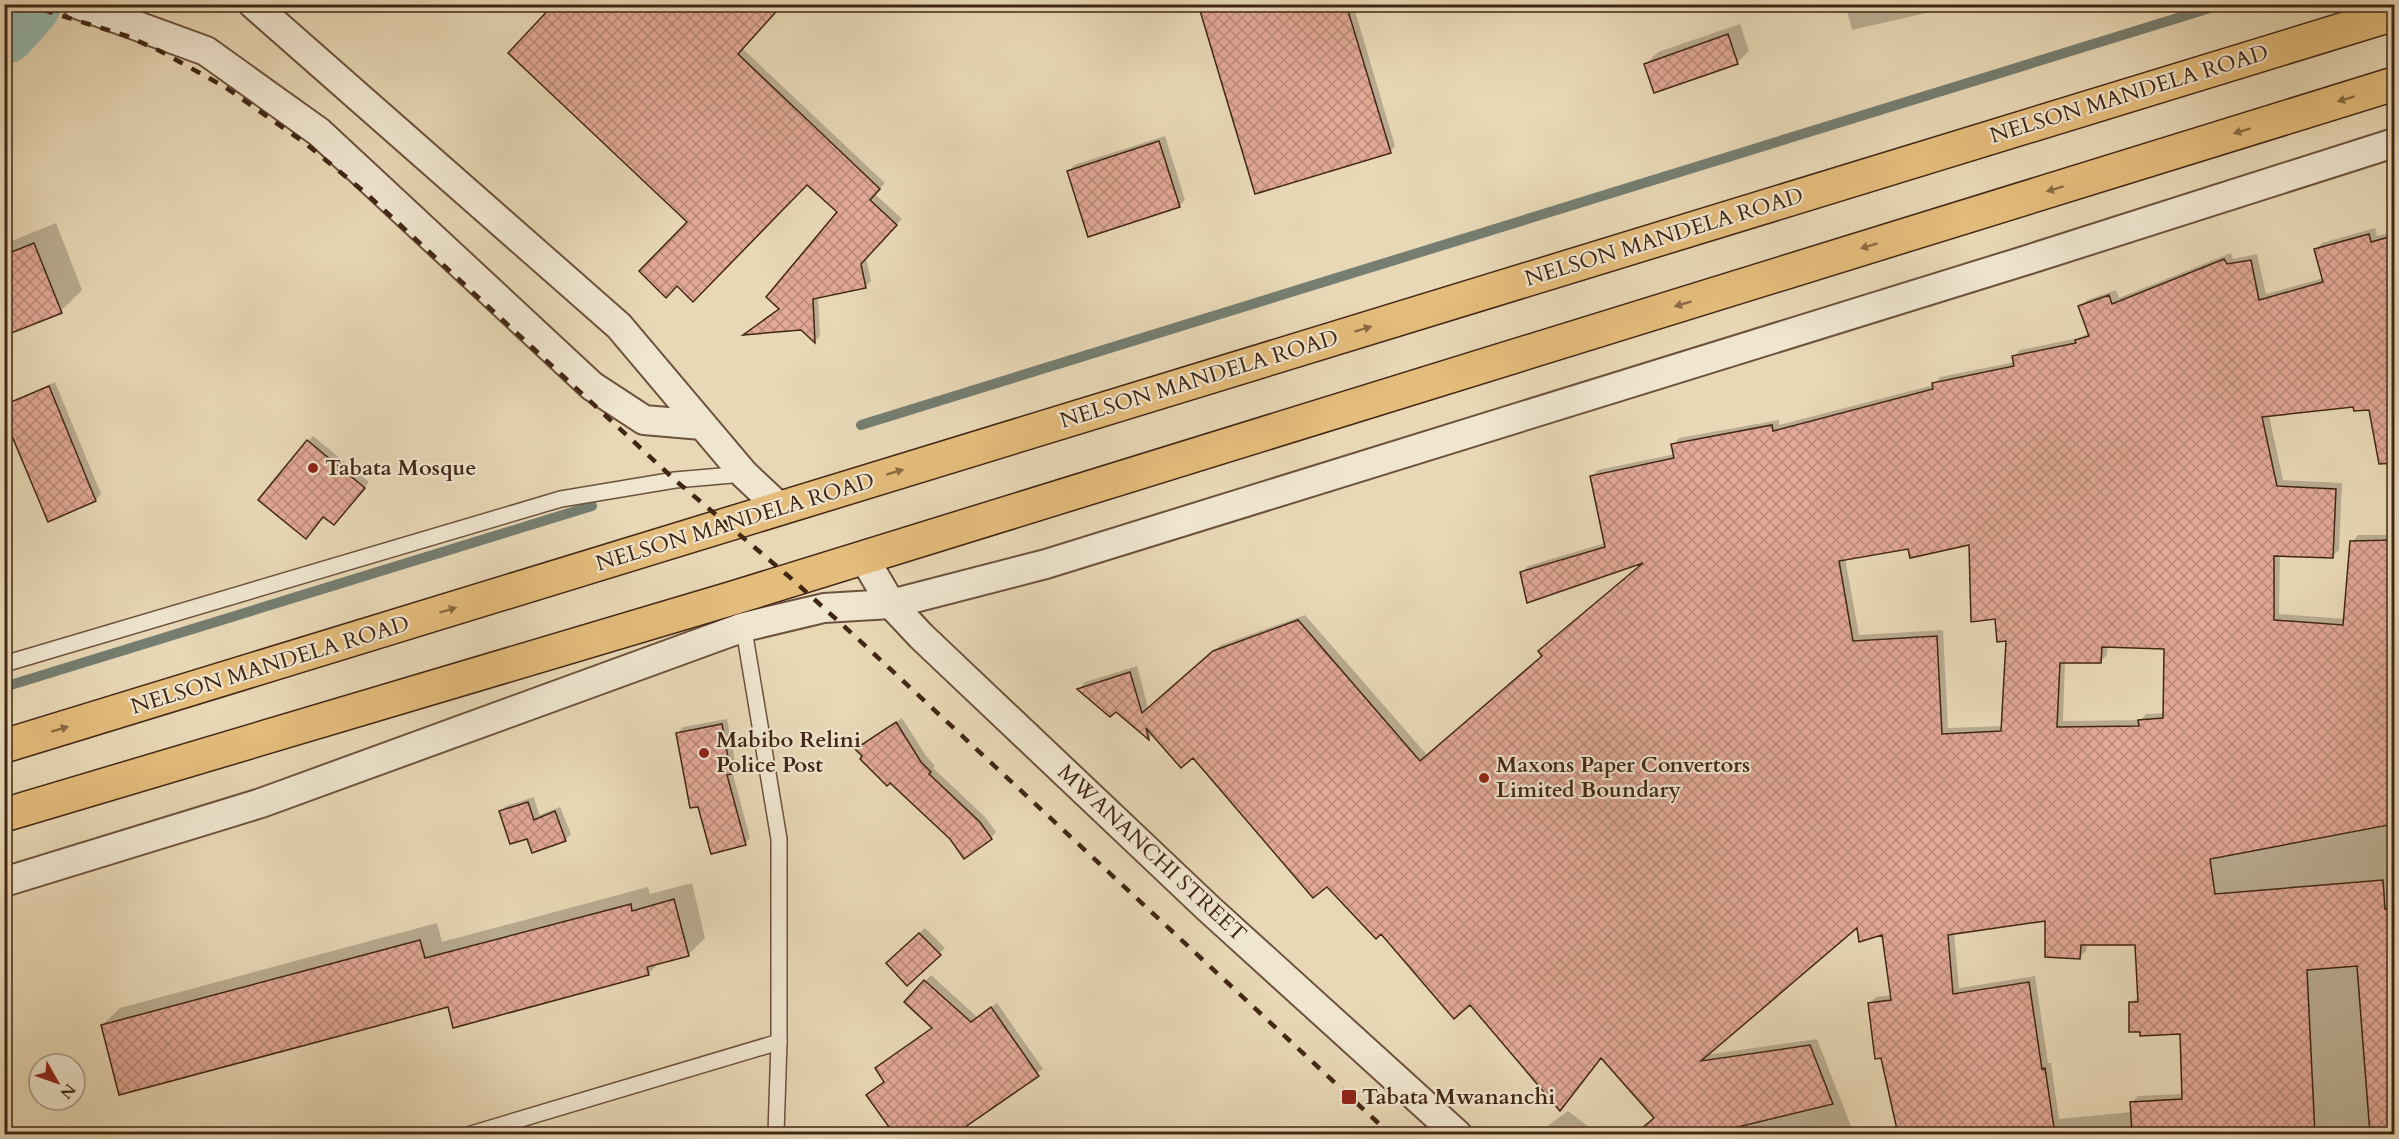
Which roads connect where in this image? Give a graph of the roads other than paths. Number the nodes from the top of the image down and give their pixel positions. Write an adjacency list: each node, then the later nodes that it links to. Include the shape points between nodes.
1 (76, 4): 6 (street, via 206,51 319,132 592,386 644,420)
2 (253, 4): 6 (street, via 619,326)
3 (2394, 14): 8 (main road, NELSON MANDELA ROAD, one-way to 3)
4 (2394, 84): 9 (main road, one-way to 9)
5 (2394, 143): 10 (street, via 1046,564)
6 (702, 425): 7 (street)
7 (744, 474): 8 (street); 12 (lane, via 675,480 561,499)
8 (780, 508): 13 (main road, NELSON MANDELA ROAD, one-way to 8)
9 (864, 558): 10 (street, MWANANCHI STREET); 11 (main road)
10 (891, 604): 11 (street); 19 (street, MWANANCHI STREET, via 1208,908)
11 (739, 613): 14 (main road); 15 (street, via 261,803); 16 (lane, via 778,839)
12 (4, 664)
13 (4, 746)
14 (4, 815)
15 (4, 882)
16 (779, 1042): 17 (lane); 18 (lane)
17 (471, 1134)
18 (776, 1134)
19 (1457, 1134)

